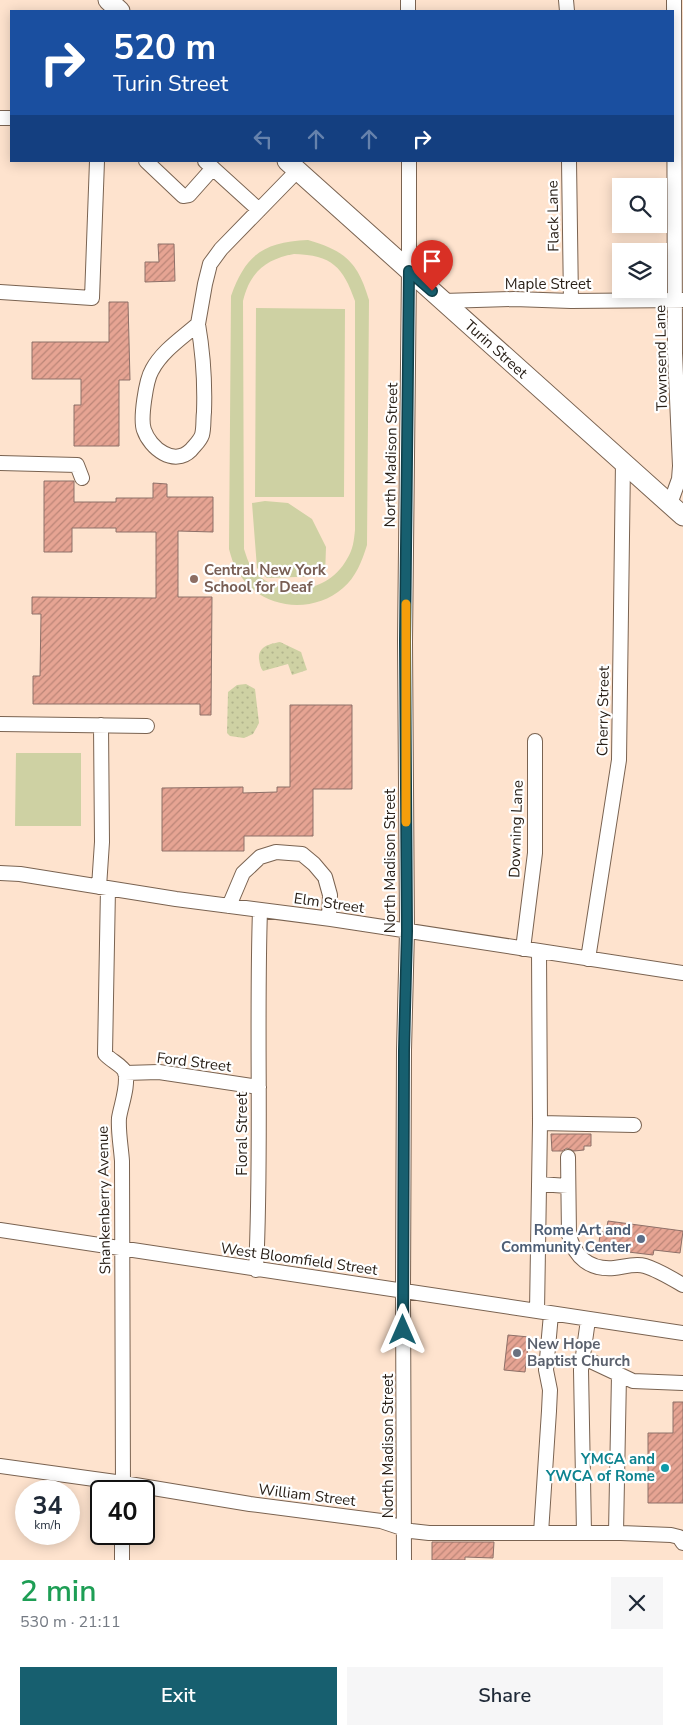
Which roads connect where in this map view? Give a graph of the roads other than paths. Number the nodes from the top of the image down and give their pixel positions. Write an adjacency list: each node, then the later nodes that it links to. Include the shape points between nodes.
1 (108, 0): 3 (main road)
2 (674, 0): 4 (street, Townsend Lane)
3 (119, 10)
4 (674, 140): 14 (street, Townsend Lane)
5 (97, 162): 13 (street, via 92,298)
6 (147, 162): 9 (street, via 183,196 189,195)
7 (408, 162): 12 (street, North Madison Street)
8 (569, 162): 16 (street, Flack Lane)
9 (209, 165): 11 (street)
10 (292, 166): 11 (street); 12 (main road, Turin Street)
11 (259, 210): 17 (street, via 210,264)
12 (409, 271): 15 (main road, Turin Street); 31 (street, North Madison Street, via 405,632)
13 (0, 292)
14 (679, 300): 16 (street, Maple Street); 21 (street, Townsend Lane, via 675,353 680,466)
15 (443, 301): 16 (street, Maple Street); 18 (main road, Turin Street)
16 (571, 301)
17 (198, 324): 17 (street, via 169,348 152,370 145,388 143,428 156,449 176,457 187,454 203,434 202,350)
18 (623, 462): 21 (main road, Turin Street); 34 (street, Cherry Street, via 619,760)
19 (0, 463): 20 (street, via 77,465)
20 (82, 478)
21 (677, 510)
22 (0, 724): 23 (street)
23 (101, 725): 24 (street); 27 (street)
24 (147, 726)
25 (535, 741): 32 (street, Downing Lane, via 534,853)
26 (0, 873): 27 (street, Elm Street)
27 (103, 887): 28 (street, Elm Street); 36 (street, via 105,1054)
28 (229, 906): 29 (street, Elm Street); 30 (street, via 243,873 260,857 276,852 302,854 324,877 330,895)
29 (260, 910): 30 (street, Elm Street); 37 (street, Floral Street)
30 (328, 918): 31 (street, Elm Street)
31 (407, 931): 32 (street, Elm Street); 47 (street, North Madison Street)
32 (523, 949): 33 (street, Elm Street)
33 (539, 951): 34 (street, Elm Street); 38 (street)
34 (588, 959): 35 (street, Elm Street)
35 (683, 973)
36 (125, 1073): 37 (street, Ford Street, via 159,1072); 44 (street, Shankenberry Avenue, via 119,1119)
37 (259, 1087): 45 (street, Floral Street)
38 (540, 1124): 39 (street); 41 (street)
39 (634, 1125)
40 (568, 1158): 42 (street)
41 (539, 1184): 42 (street); 48 (street)
42 (568, 1186): 46 (street, via 568,1235 578,1256 599,1267 644,1266)
43 (0, 1230): 44 (street, West Bloomfield Street)
44 (121, 1250): 45 (street, West Bloomfield Street); 55 (street, Shankenberry Avenue)
45 (256, 1270): 47 (street, West Bloomfield Street)
46 (683, 1285)
47 (403, 1290): 48 (street, West Bloomfield Street); 58 (street, North Madison Street)
48 (544, 1313): 49 (street, West Bloomfield Street); 59 (street, via 550,1390)
49 (588, 1320): 50 (street, West Bloomfield Street); 51 (street)
50 (683, 1333)
51 (582, 1357): 52 (street); 60 (street)
52 (619, 1374): 53 (street, via 633,1381); 61 (street)
53 (683, 1384)
54 (0, 1466): 56 (street, William Street)
55 (123, 1480)
56 (90, 1481)
57 (155, 1491): 58 (street, William Street, via 381,1521)
58 (404, 1527): 59 (street, William Street, via 429,1533); 65 (street, North Madison Street)
59 (541, 1533): 60 (street, William Street)
60 (584, 1533): 61 (street, William Street)
61 (616, 1533): 62 (street, William Street, via 671,1535 679,1537)
62 (683, 1543)
63 (122, 1545): 64 (street)
64 (122, 1560)
65 (404, 1560)

